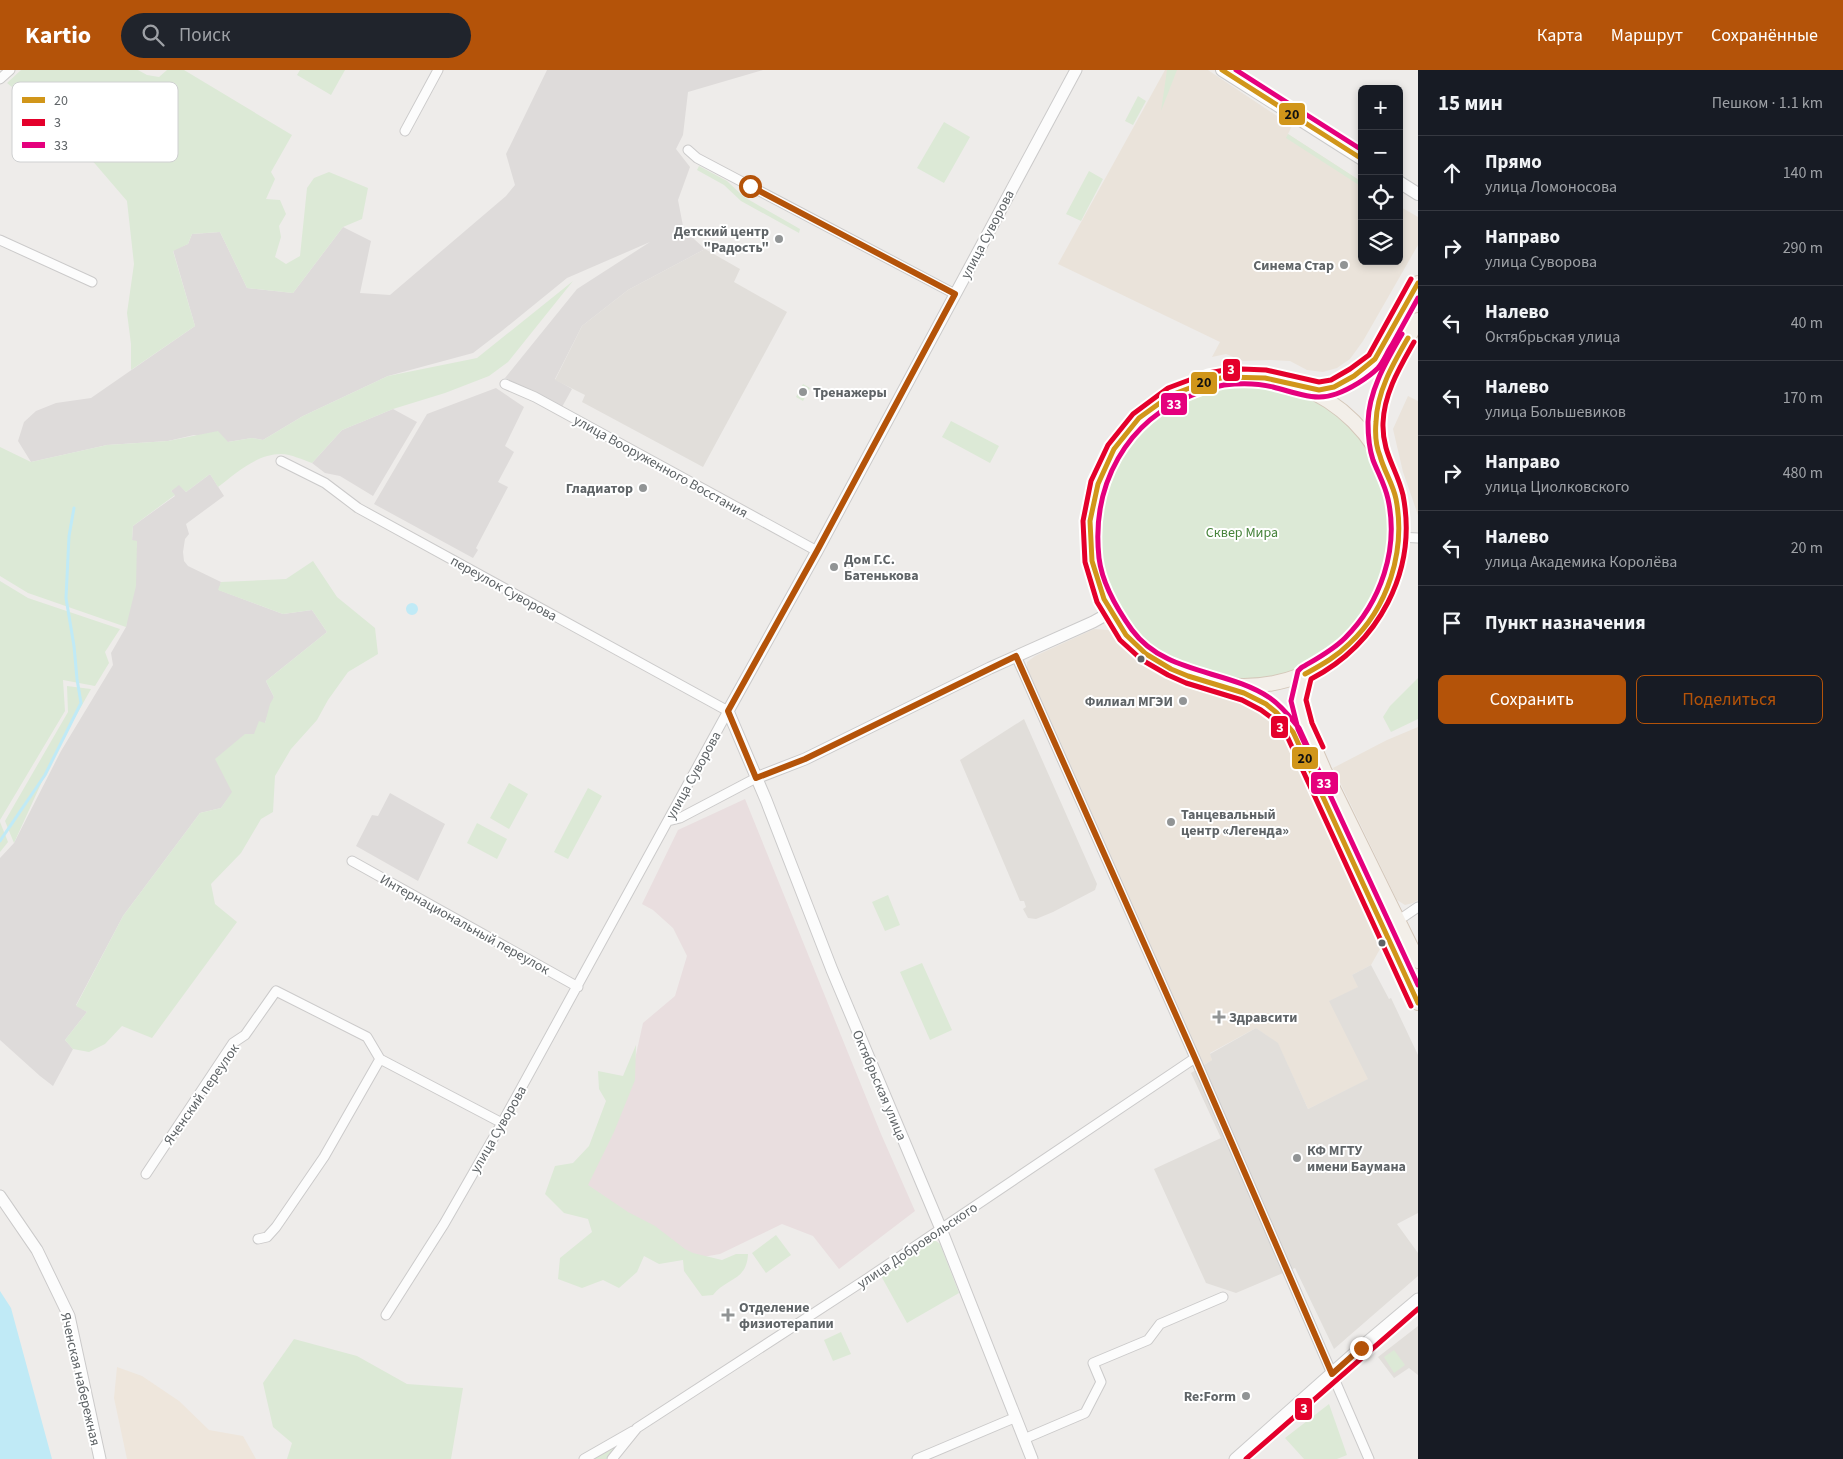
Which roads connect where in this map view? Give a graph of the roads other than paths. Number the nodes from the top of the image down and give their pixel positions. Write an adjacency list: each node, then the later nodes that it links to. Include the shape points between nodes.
1 (10, 70): 5 (street)
2 (438, 70): 6 (street)
3 (1076, 70): 14 (street, улица Суворова)
4 (1222, 70): 8 (main road)
5 (0, 79)
6 (405, 131)
7 (688, 150): 14 (street, via 697,158)
8 (1358, 156)
9 (1403, 185): 10 (main road)
10 (1418, 194)
11 (0, 240): 12 (street)
12 (92, 282)
13 (1418, 283): 17 (main road, via 1373,362 1334,388)
14 (955, 294): 22 (street, улица Суворова)
15 (1418, 320): 18 (main road, via 1383,384 1376,419)
16 (504, 384): 22 (street, улица Вооруженного Восстания, via 542,401)
17 (1307, 389): 18 (main road, via 1352,420); 23 (main road, via 1272,378 1241,376 1211,380 1182,389 1132,423 1100,474 1091,504 1092,564)
18 (1379, 455): 20 (main road, via 1396,499)
19 (281, 461): 27 (street, переулок Суворова, via 325,483 358,508)
20 (1400, 537): 21 (street); 25 (main road, via 1388,589 1374,616 1349,645)
21 (1418, 538)
22 (817, 551): 27 (street, улица Суворова)
23 (1111, 612): 24 (street); 26 (main road, via 1144,652 1186,676)
24 (1016, 656): 28 (street, via 805,759); 36 (street)
25 (1305, 674): 26 (main road, via 1279,684 1246,687); 32 (main road, via 1298,700 1305,726)
26 (1216, 684): 35 (main road, via 1260,701 1275,711 1293,732)
27 (728, 711): 28 (street, Октябрьская улица); 29 (street, улица Суворова)
28 (756, 778): 29 (street, via 680,818); 41 (street, Октябрьская улица, via 832,970)
29 (668, 821): 34 (street, улица Суворова)
30 (352, 861): 34 (street, Интернациональный переулок)
31 (1418, 907): 32 (street)
32 (1399, 920): 33 (main road)
33 (1418, 961)
34 (578, 987): 38 (street, улица Суворова)
35 (1418, 1003)
36 (1195, 1058): 41 (street, улица Добровольского); 46 (street)
37 (380, 1059): 38 (street); 39 (street, Яченский переулок, via 367,1037 276,991 245,1035 233,1043); 42 (street, via 319,1165 267,1237)
38 (502, 1123): 45 (street, улица Суворова)
39 (146, 1174)
40 (0, 1196): 50 (street, Яченская набережная, via 37,1250 69,1316)
41 (941, 1229): 47 (street, Октябрьская улица); 48 (street, улица Добровольского)
42 (258, 1239)
43 (1223, 1297): 49 (street, via 1160,1324 1148,1340 1094,1364 1101,1382 1084,1413)
44 (1418, 1299): 46 (street)
45 (386, 1315)
46 (1332, 1374): 55 (street); 56 (street)
47 (1014, 1418): 49 (street, Октябрьская улица); 53 (street)
48 (637, 1428): 51 (street, улица Добровольского); 52 (street, улица Добровольского)
49 (1024, 1439): 54 (street, Октябрьская улица)
50 (100, 1459)
51 (584, 1459)
52 (612, 1459)
53 (916, 1459)
54 (1032, 1459)
55 (1235, 1459)
56 (1370, 1459)

